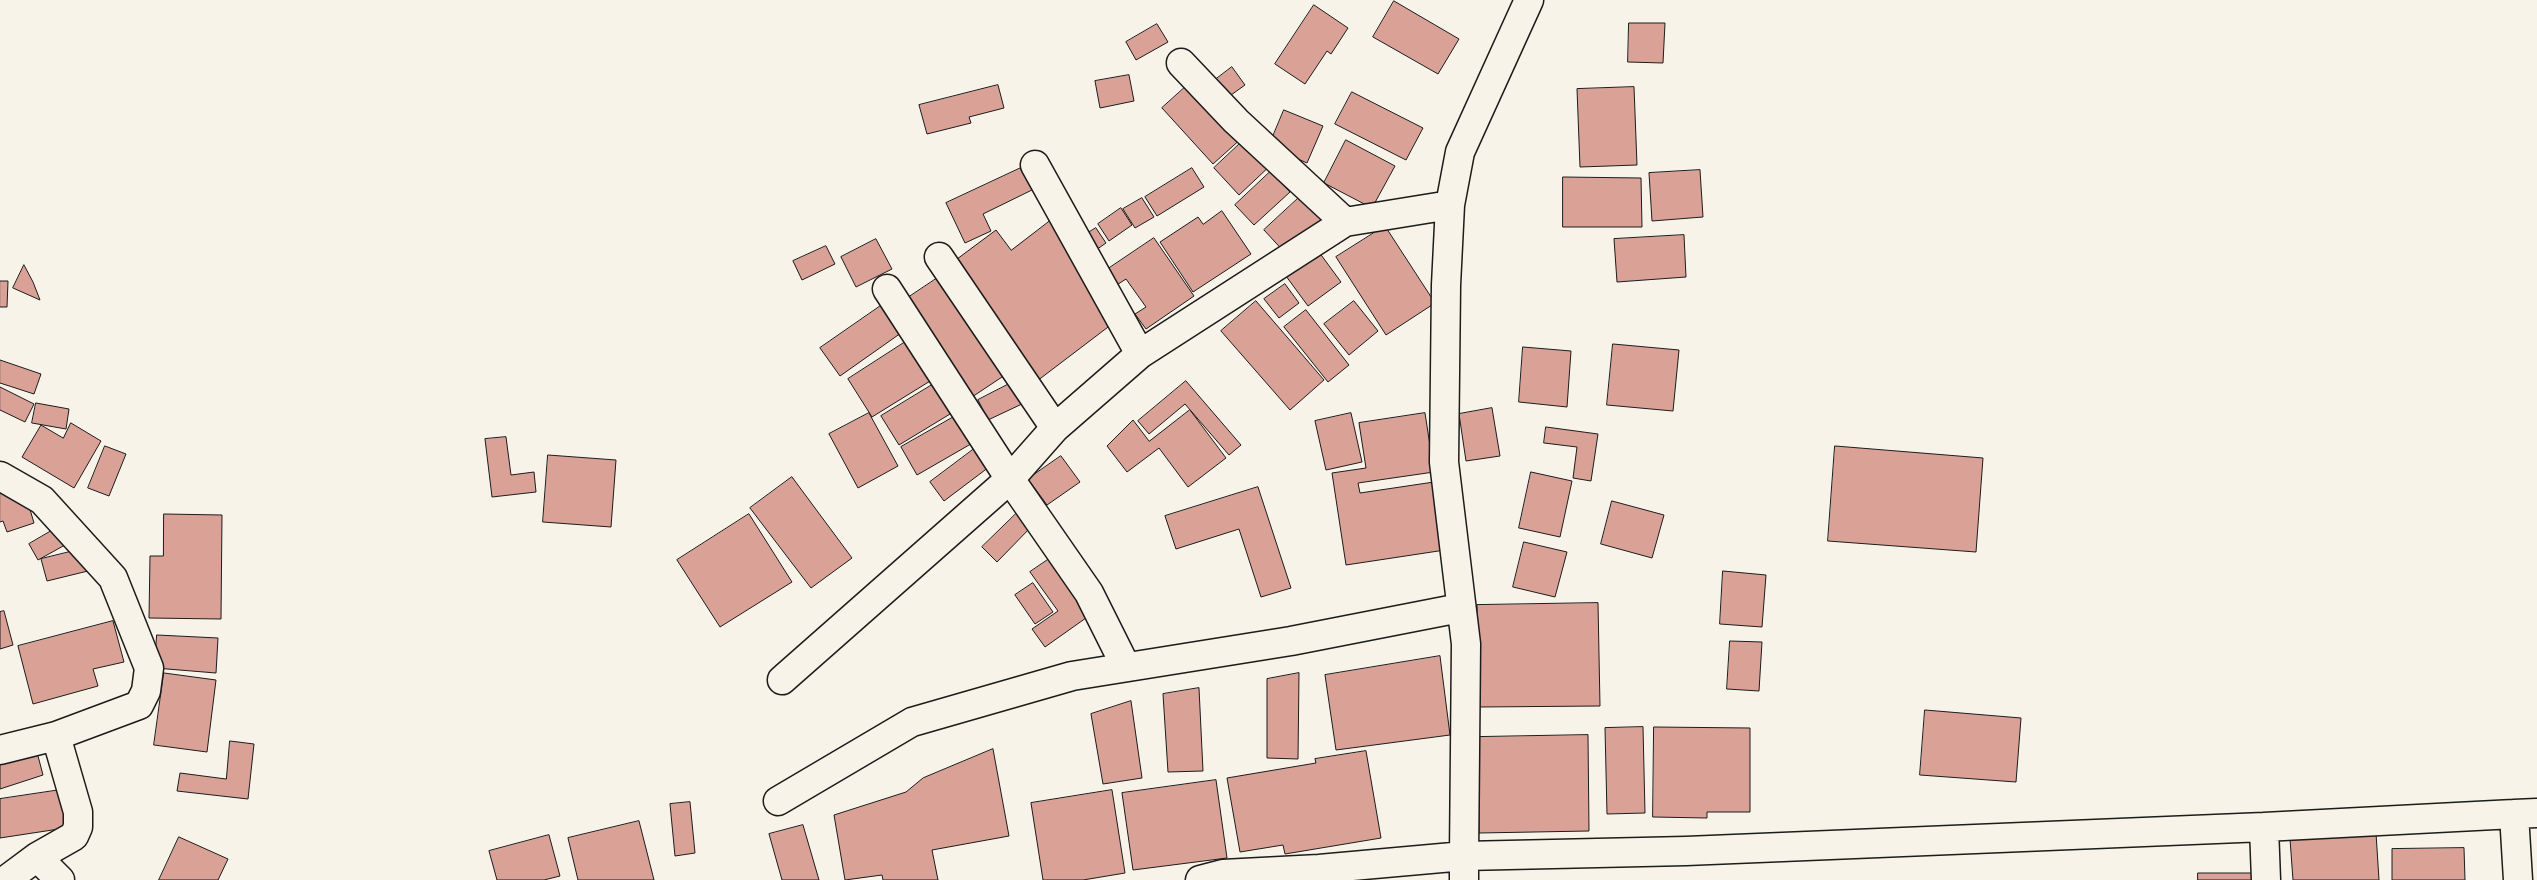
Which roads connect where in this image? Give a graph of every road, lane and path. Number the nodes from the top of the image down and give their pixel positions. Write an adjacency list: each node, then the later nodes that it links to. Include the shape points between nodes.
1 (1529, 0): 4 (street, via 1460,152)
2 (1181, 63): 5 (street, via 1236,121)
3 (1035, 164): 8 (street)
4 (1450, 204): 5 (street); 12 (street, via 1444,462)
5 (1345, 222): 8 (street)
6 (939, 257): 9 (street)
7 (887, 289): 11 (street)
8 (1140, 354): 9 (street)
9 (1055, 428): 11 (street)
10 (0, 476): 15 (street, via 42,500 114,578 149,668 146,691 139,705)
11 (1010, 479): 13 (street, via 1089,593); 14 (street)
12 (1460, 608): 13 (street, via 1291,641); 21 (street, via 1466,644)
13 (1126, 667): 17 (street, via 1072,676 912,722)
14 (782, 680)
15 (56, 736): 16 (street); 20 (street, via 78,812 78,827 74,836)
16 (0, 750)
17 (778, 801)
18 (2525, 814): 19 (street); 26 (street)
19 (2264, 827): 21 (street, via 1686,851); 25 (street)
20 (37, 857): 23 (street); 24 (street)
21 (1464, 868): 22 (street, via 1319,869)
22 (1216, 878)
23 (6, 880)
24 (60, 880)
25 (2266, 880)
26 (2518, 880)

